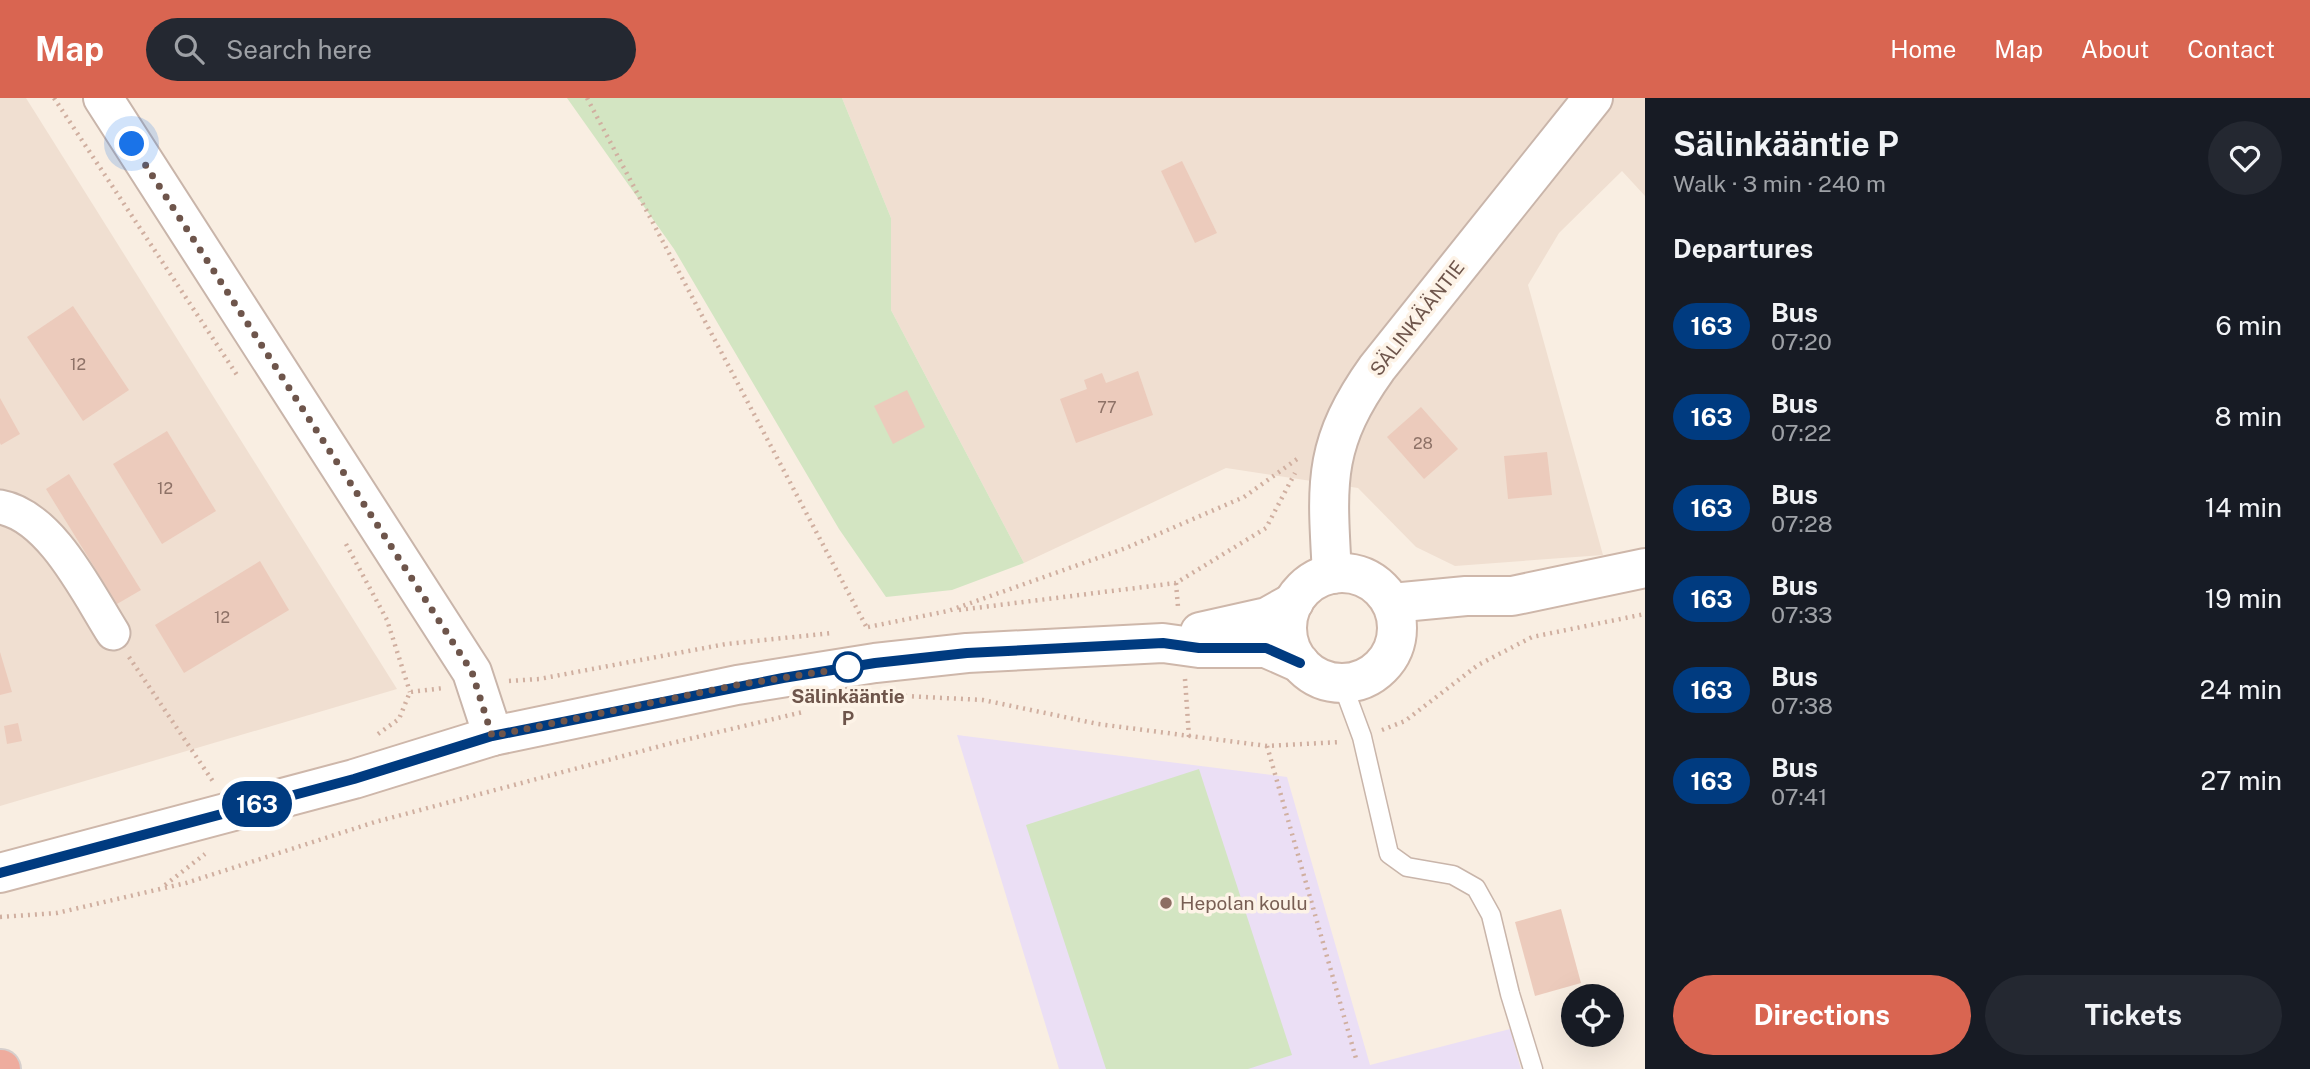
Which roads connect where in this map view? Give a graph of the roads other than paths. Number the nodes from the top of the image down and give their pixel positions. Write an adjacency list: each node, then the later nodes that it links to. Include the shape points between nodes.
1 (103, 98): 12 (main road, via 472,672)
2 (1593, 98): 5 (main road, SÄLINKÄÄNTIE, via 1350,406 1336,442 1328,490)
3 (0, 507): 8 (street, via 35,524 57,546)
4 (1645, 568): 7 (main road, via 1512,596 1471,616)
5 (1332, 574): 6 (main road, via 1316,579); 7 (main road, via 1350,573 1381,589)
6 (1294, 602): 9 (main road, via 1267,617); 10 (main road, via 1287,633)
7 (1394, 621): 11 (main road, via 1390,657 1361,680)
8 (113, 633)
9 (1176, 645): 10 (main road, via 1266,648); 12 (main road, via 967,653 875,663 737,685)
10 (1300, 663): 11 (main road, via 1326,681)
11 (1342, 683): 14 (lane, via 1362,737 1389,854 1407,867 1453,874 1476,888 1491,915)
12 (492, 736): 13 (main road, via 354,779)
13 (0, 873)
14 (1534, 1069)

